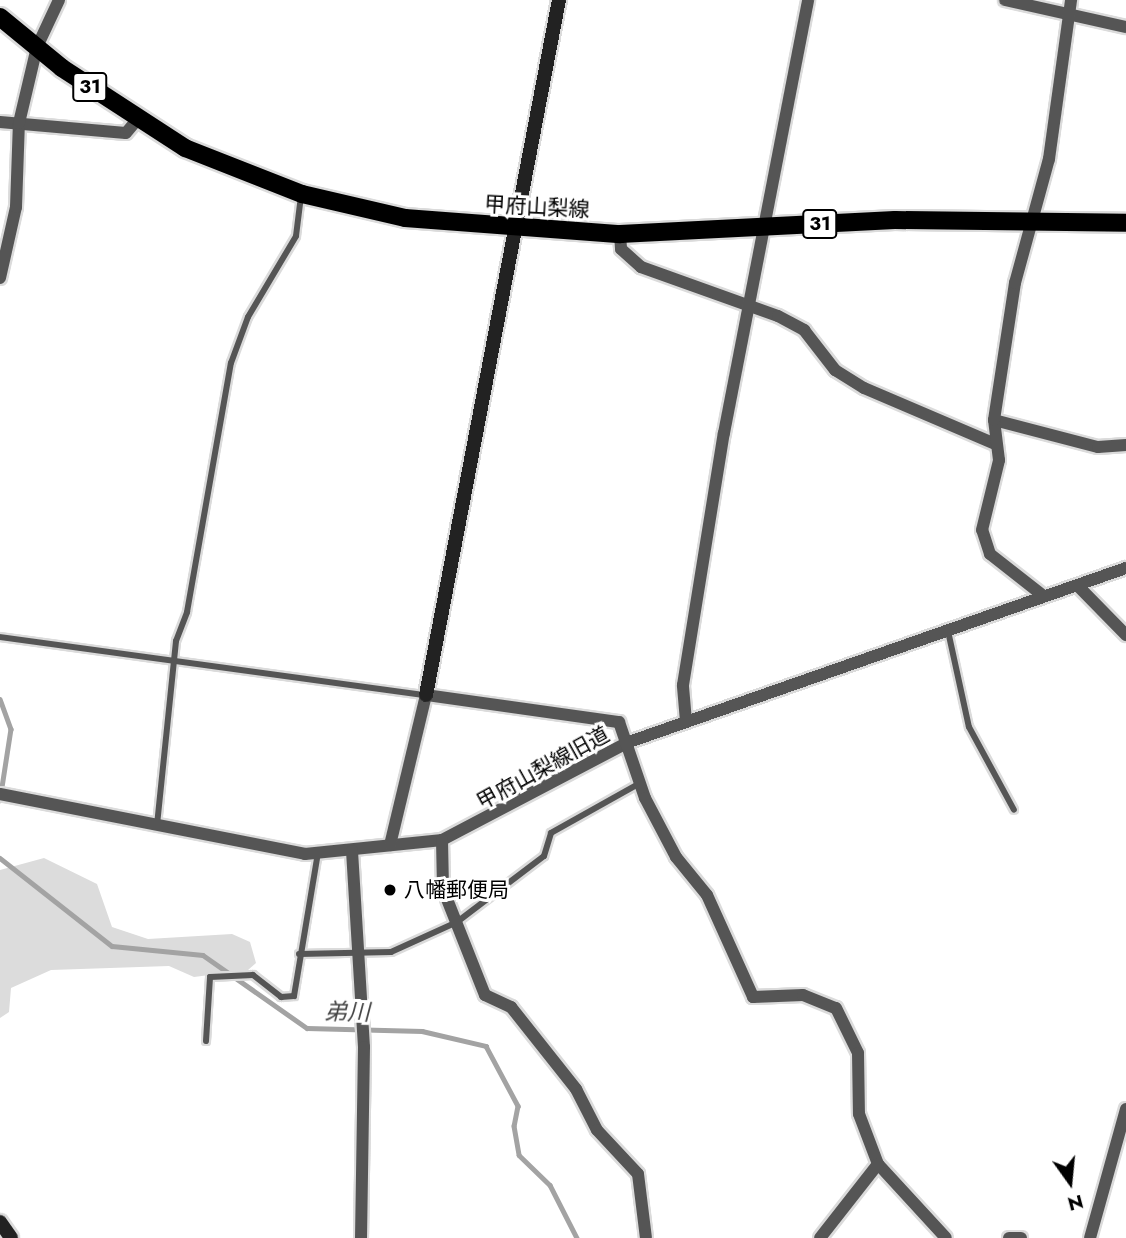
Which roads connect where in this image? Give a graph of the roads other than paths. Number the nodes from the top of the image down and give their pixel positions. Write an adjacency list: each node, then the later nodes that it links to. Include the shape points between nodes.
1 (60, 0): 9 (street)
2 (559, 0): 17 (street)
3 (808, 0): 16 (street)
4 (1005, 0): 6 (street)
5 (1071, 0): 6 (street)
6 (1070, 14): 8 (street); 14 (street, via 1049,159)
7 (0, 17): 9 (main road, 甲府山梨線 / 31)
8 (1126, 27)
9 (37, 47): 10 (main road, 甲府山梨線 / 31); 12 (street)
10 (137, 120): 12 (street, via 126,133); 13 (main road, 甲府山梨線 / 31, via 234,171)
11 (0, 122): 12 (street)
12 (19, 123): 19 (street, via 16,207)
13 (302, 194): 17 (main road, 甲府山梨線 / 31, via 405,218); 30 (lane, via 296,236 248,317 231,363)
14 (1030, 221): 15 (main road, 甲府山梨線 / 31); 16 (main road, 甲府山梨線 / 31); 21 (street)
15 (1126, 223)
16 (766, 226): 18 (main road, 甲府山梨線 / 31); 20 (street)
17 (514, 230): 18 (main road, 甲府山梨線 / 31); 31 (street)
18 (620, 234): 20 (street, via 621,249 641,267)
19 (0, 278)
20 (750, 308): 22 (street, via 804,330 835,370 864,388); 32 (street, via 683,685)
21 (993, 420): 22 (street); 23 (street, via 1098,447)
22 (995, 444): 26 (street, via 999,460 985,544)
23 (1126, 446)
24 (1126, 568): 25 (street, 甲府山梨線旧道)
25 (1078, 586): 26 (street, 甲府山梨線旧道); 28 (street)
26 (1041, 594): 27 (street, 甲府山梨線旧道)
27 (948, 626): 32 (street, 甲府山梨線旧道); 36 (lane, via 950,660 969,727)
28 (1126, 635)
29 (0, 637): 30 (lane)
30 (176, 660): 31 (lane, via 267,678); 37 (lane)
31 (426, 695): 33 (street, via 619,722); 39 (street)
32 (686, 721): 33 (street, 甲府山梨線旧道)
33 (629, 742): 34 (street); 38 (street, 甲府山梨線旧道)
34 (640, 783): 42 (lane, via 551,833 544,856); 47 (street, via 676,857 726,930 753,997 803,995 842,1015 858,1053 859,1114)
35 (0, 794): 37 (street, 甲府山梨線旧道)
36 (1014, 810)
37 (158, 825): 41 (street, 甲府山梨線旧道)
38 (442, 840): 39 (street, 甲府山梨線旧道); 42 (street, via 443,889)
39 (390, 845): 40 (street, 甲府山梨線旧道)
40 (352, 850): 41 (street, 甲府山梨線旧道); 44 (street)
41 (318, 853): 43 (lane)
42 (457, 922): 44 (lane, via 391,953); 51 (street, via 485,995 511,1007 576,1089 597,1130 638,1174)
43 (299, 954): 44 (lane); 45 (lane, via 290,998 253,975 210,977)
44 (359, 956): 50 (street, via 365,1047)
45 (206, 1041)
46 (1126, 1109): 56 (street)
47 (878, 1164): 52 (street); 53 (street)
48 (0, 1222): 49 (street)
49 (11, 1238)
50 (361, 1238)
51 (646, 1238)
52 (820, 1238)
53 (946, 1238)
54 (1009, 1238): 55 (street)
55 (1021, 1238)
56 (1090, 1238)

